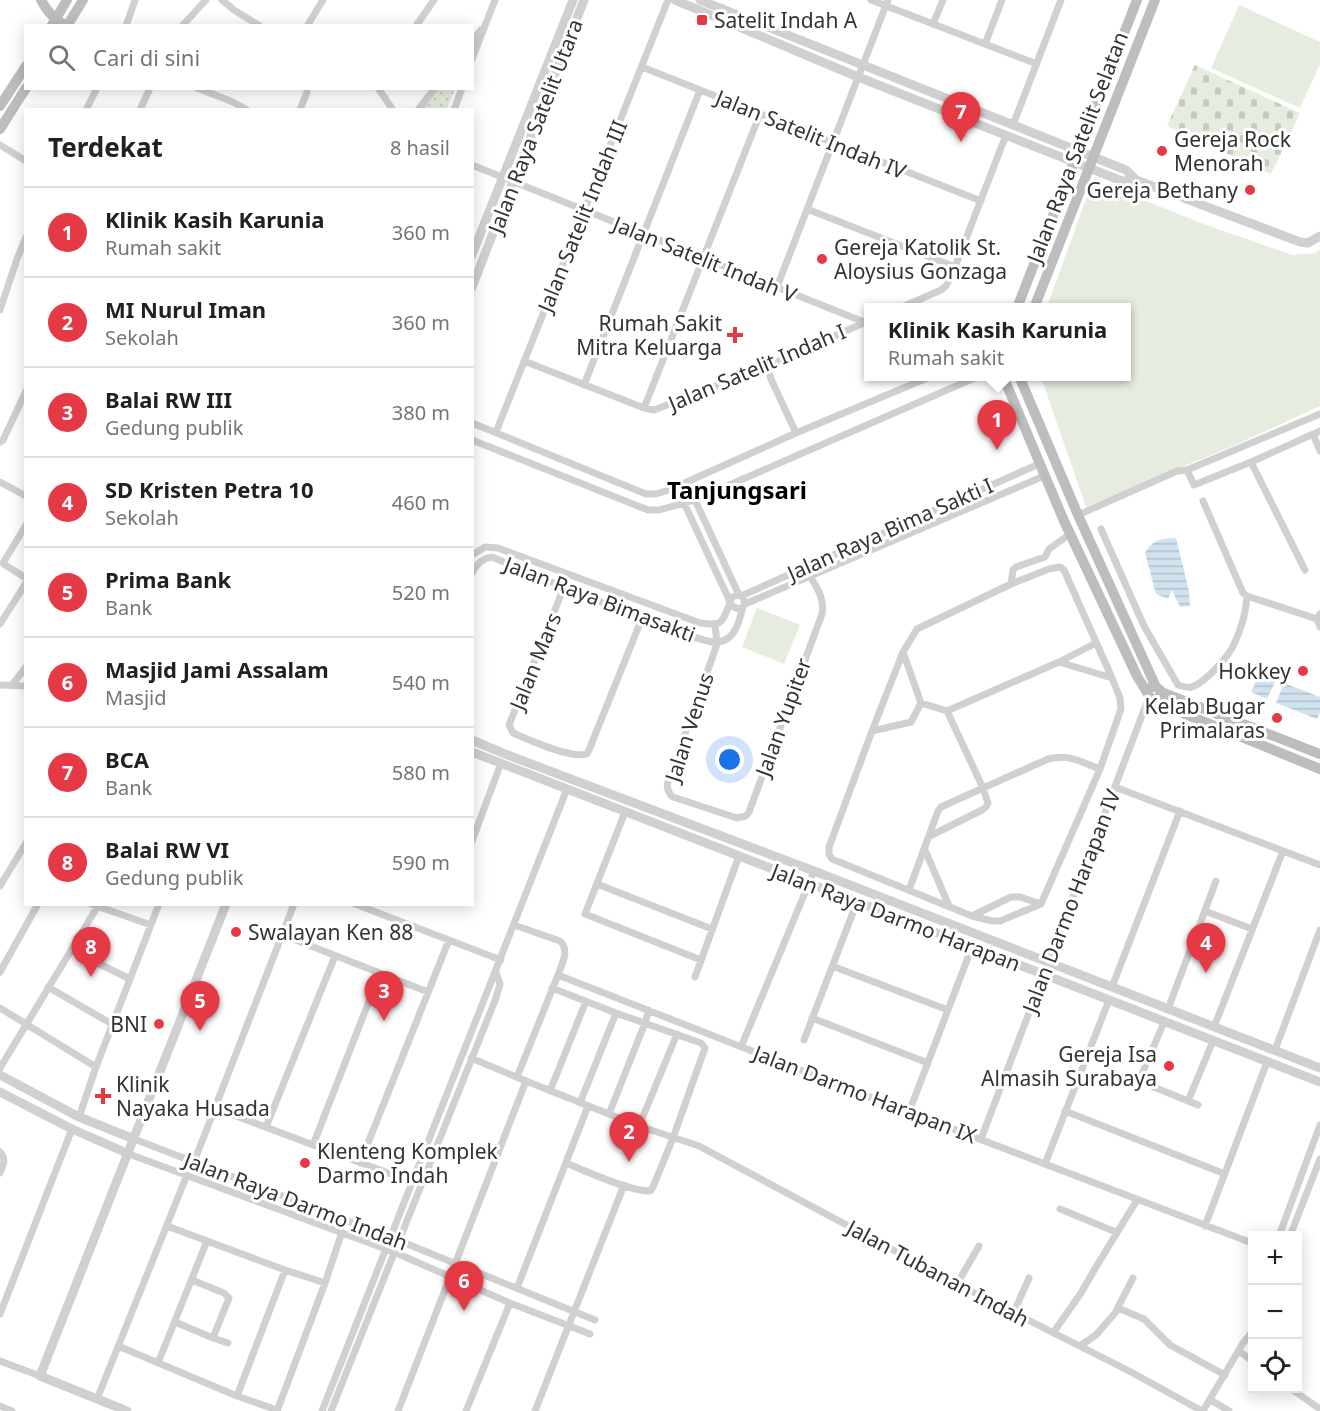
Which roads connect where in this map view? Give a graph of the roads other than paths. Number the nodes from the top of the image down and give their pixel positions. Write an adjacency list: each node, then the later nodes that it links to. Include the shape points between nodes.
1 (41, 0): 22 (main road)
2 (67, 0): 22 (main road)
3 (83, 0): 23 (main road)
4 (135, 0): 24 (street)
5 (206, 0): 25 (street)
6 (222, 0): 26 (street)
7 (323, 0): 27 (street)
8 (434, 0): 28 (street)
9 (495, 0): 30 (street)
10 (573, 0): 69 (street, Jalan Raya Satelit Utara)
11 (584, 0): 70 (street, Jalan Raya Satelit Utara)
12 (668, 0): 36 (street, Jalan Satelit Indah III)
13 (675, 0): 38 (street)
14 (700, 0): 35 (street)
15 (871, 0): 21 (street)
16 (943, 0): 29 (street)
17 (1002, 0): 32 (street)
18 (1061, 0): 34 (street)
19 (1137, 0): 64 (main road, Jalan Raya Satelit Selatan)
20 (1155, 0): 67 (main road, Jalan Raya Satelit Selatan)
21 (887, 3): 29 (street); 35 (street)
22 (53, 23)
23 (68, 24)
24 (127, 24)
25 (184, 24)
26 (257, 24)
27 (308, 24)
28 (417, 24)
29 (933, 24): 32 (street)
30 (484, 26): 31 (street); 33 (street)
31 (474, 38)
32 (985, 44): 34 (street)
33 (474, 54)
34 (1036, 64): 59 (street)
35 (863, 65): 38 (street); 48 (street)
36 (642, 67): 46 (street, Jalan Satelit Indah IV); 73 (street, Jalan Satelit Indah III)
37 (24, 69): 49 (main road)
38 (858, 77): 57 (street); 62 (street)
39 (25, 90): 60 (main road)
40 (96, 90): 50 (street)
41 (149, 90): 51 (street)
42 (201, 90): 52 (street)
43 (379, 90): 54 (street)
44 (433, 90): 55 (street)
45 (461, 90): 56 (street)
46 (700, 90): 58 (street, Jalan Satelit Indah IV); 74 (street)
47 (307, 92): 53 (street)
48 (942, 96): 57 (street); 59 (street)
49 (0, 106)
50 (87, 108)
51 (142, 108)
52 (244, 108)
53 (301, 108)
54 (392, 108)
55 (420, 108)
56 (455, 108)
57 (938, 108): 61 (street)
58 (760, 114): 62 (street, Jalan Satelit Indah IV); 78 (street)
59 (1013, 125): 64 (street)
60 (0, 129)
61 (1006, 135): 66 (street); 71 (street)
62 (833, 143): 71 (street, Jalan Satelit Indah IV); 72 (street)
63 (2, 146): 65 (street)
64 (1078, 151): 66 (main road, Jalan Raya Satelit Selatan); 67 (street)
65 (24, 160)
66 (1073, 162): 67 (street); 83 (main road, Jalan Raya Satelit Selatan)
67 (1090, 162): 75 (street, via 1122,181 1136,180 1300,242); 84 (main road, Jalan Raya Satelit Selatan)
68 (474, 166): 69 (street, Jalan Satelit Indah V)
69 (502, 178): 70 (street, Jalan Satelit Indah V); 77 (street, Jalan Raya Satelit Utara)
70 (513, 182): 73 (street, Jalan Satelit Indah V); 80 (street, Jalan Raya Satelit Utara)
71 (981, 201): 79 (street)
72 (807, 209): 79 (street); 81 (street)
73 (584, 210): 74 (street, Jalan Satelit Indah V); 88 (street, Jalan Satelit Indah III)
74 (644, 234): 78 (street, Jalan Satelit Indah V); 94 (street)
75 (1320, 237)
76 (24, 242): 85 (street)
77 (474, 250)
78 (703, 258): 81 (street, Jalan Satelit Indah V); 96 (street)
79 (955, 267): 82 (street, via 946,286)
80 (474, 281)
81 (777, 287): 86 (street, Jalan Satelit Indah V)
82 (911, 303)
83 (1019, 303)
84 (1036, 303)
85 (0, 310)
86 (864, 321)
87 (864, 323): 89 (street, Jalan Satelit Indah I)
88 (524, 361): 94 (street); 99 (street, Jalan Satelit Indah III)
89 (766, 366): 96 (street, Jalan Satelit Indah I, via 654,410); 101 (street)
90 (920, 381): 101 (street)
91 (968, 381): 113 (street)
92 (1005, 381): 106 (main road)
93 (1021, 381): 116 (main road)
94 (584, 385): 96 (street)
95 (24, 395): 103 (street)
96 (644, 408)
97 (1320, 414): 107 (street)
98 (474, 424): 99 (street)
99 (495, 432): 101 (street, via 646,494 669,490)
100 (1316, 432): 104 (street); 105 (street)
101 (796, 433)
102 (474, 441): 115 (street, via 648,510)
103 (0, 442)
104 (1320, 451)
105 (1251, 462): 107 (street, via 1194,485); 127 (street)
106 (1039, 464): 108 (street, Jalan Raya Bima Sakti I); 109 (main road)
107 (1188, 470): 116 (street, via 1177,471)
108 (1011, 475): 111 (street); 133 (street, Jalan Raya Bima Sakti I)
109 (1044, 476): 111 (street, Jalan Raya Bima Sakti I); 117 (main road)
110 (0, 482): 112 (street)
111 (1016, 488): 128 (street, Jalan Raya Bima Sakti I)
112 (24, 495)
113 (695, 500): 115 (street); 133 (street)
114 (1203, 501): 134 (street, via 1240,589)
115 (684, 503): 135 (street)
116 (1078, 515): 117 (main road); 148 (main road)
117 (1064, 521): 120 (main road)
118 (24, 528): 129 (street, via 3,563)
119 (1101, 529): 134 (street, via 1144,626 1178,685 1192,687 1212,674 1234,645)
120 (1070, 534): 123 (street, via 1049,549); 148 (main road, via 1137,676)
121 (474, 552): 140 (street, Jalan Raya Bimasakti, via 498,548 700,623)
122 (474, 553): 124 (street, Jalan Raya Bimasakti)
123 (1046, 557): 125 (street); 131 (street, via 1016,567)
124 (483, 560): 126 (street); 132 (street, Jalan Raya Bimasakti, via 492,557)
125 (1049, 569): 131 (street); 142 (street, via 1064,570)
126 (474, 570)
127 (1305, 570)
128 (810, 576): 136 (street, Jalan Raya Bima Sakti I); 161 (street, Jalan Yupiter, via 824,607 749,812 737,818)
129 (24, 579)
130 (24, 583): 139 (street)
131 (1011, 584): 143 (street, via 921,626)
132 (564, 587): 137 (street, Jalan Raya Bimasakti); 137 (street, Jalan Mars, via 509,724 513,733 574,755 589,750)
133 (740, 595): 135 (street); 136 (street)
134 (1247, 596): 138 (street)
135 (730, 603): 136 (street, via 736,609); 140 (street, Jalan Raya Bimasakti)
136 (744, 605): 141 (street, Jalan Raya Bimasakti, via 731,636)
137 (642, 618): 141 (street, Jalan Raya Bimasakti)
138 (1319, 620)
139 (0, 624)
140 (716, 625): 141 (street, Jalan Venus)
141 (717, 643): 161 (street, Jalan Venus, via 667,784 673,797)
142 (1096, 643): 144 (street); 145 (street)
143 (903, 652): 149 (street); 151 (street)
144 (1059, 662): 145 (street); 150 (street)
145 (1112, 678): 156 (street, via 1121,709)
146 (0, 685): 147 (street)
147 (19, 685)
148 (1154, 694): 154 (main road); 157 (main road, via 1174,709); 158 (street, Jalan Darmo Harapan IV)
149 (921, 703): 150 (street); 151 (street, via 911,722)
150 (947, 711): 159 (street)
151 (872, 731): 176 (street, via 829,854 832,859)
152 (474, 741): 171 (street, Jalan Raya Darmo Harapan)
153 (474, 753): 155 (street, Jalan Raya Darmo Harapan)
154 (1320, 754)
155 (501, 763): 160 (street, Jalan Raya Darmo Harapan); 164 (street)
156 (1100, 769): 159 (street, via 1060,756); 178 (street)
157 (1320, 769)
158 (1115, 787): 163 (street); 201 (street, Jalan Darmo Harapan IV)
159 (983, 788): 165 (street, via 941,807); 165 (street, via 986,807)
160 (567, 789): 162 (street, Jalan Raya Darmo Harapan); 190 (street)
161 (702, 807)
162 (625, 812): 169 (street, Jalan Raya Darmo Harapan); 173 (street)
163 (1180, 812): 168 (street); 211 (street)
164 (474, 833)
165 (930, 836): 167 (street)
166 (24, 846): 175 (street)
167 (925, 850): 176 (street); 186 (street)
168 (1283, 851): 170 (street); 192 (street)
169 (739, 856): 174 (street, Jalan Raya Darmo Harapan); 191 (street)
170 (1320, 865)
171 (814, 871): 174 (street); 201 (street, Jalan Raya Darmo Harapan)
172 (1216, 881): 187 (street)
173 (597, 884): 191 (street); 200 (street, via 585,915)
174 (810, 884): 177 (street, Jalan Raya Darmo Harapan); 230 (street)
175 (0, 886)
176 (909, 890): 186 (street)
177 (857, 902): 196 (street, Jalan Raya Darmo Harapan); 202 (street)
178 (1041, 904): 188 (street, via 1000,921); 188 (street, via 1015,896)
179 (37, 906): 203 (street)
180 (95, 906): 197 (street)
181 (99, 906): 189 (street)
182 (158, 906): 189 (street)
183 (225, 906): 259 (street)
184 (293, 906): 194 (street)
185 (360, 906): 195 (street)
186 (949, 906): 188 (street)
187 (1205, 911): 192 (street); 217 (street)
188 (972, 916)
189 (151, 925): 209 (street)
190 (514, 925): 199 (street); 206 (street, via 564,944 566,952)
191 (712, 929): 200 (street)
192 (1252, 929): 226 (street)
193 (1320, 930): 231 (street)
194 (283, 935): 198 (street); 247 (street)
195 (449, 940): 199 (street); 213 (street)
196 (972, 947): 207 (street, Jalan Raya Darmo Harapan); 219 (street)
197 (71, 950): 209 (street); 210 (street)
198 (335, 956): 205 (street); 256 (street)
199 (501, 960): 204 (street)
200 (701, 960): 208 (street)
201 (1048, 962): 207 (street, Jalan Darmo Harapan IV); 211 (street, Jalan Raya Darmo Harapan)
202 (832, 966): 219 (street); 221 (street)
203 (0, 972)
204 (496, 972): 232 (street, via 500,987); 249 (street)
205 (380, 973): 213 (street); 261 (street)
206 (558, 975): 212 (street); 218 (street, Jalan Darmo Harapan IX)
207 (1043, 975): 214 (street, Jalan Raya Darmo Harapan); 260 (street, Jalan Darmo Harapan IV)
208 (695, 977)
209 (130, 979): 225 (street)
210 (48, 987): 224 (street); 225 (street)
211 (1112, 987): 217 (street, Jalan Raya Darmo Harapan)
212 (552, 988): 215 (street); 239 (street)
213 (428, 992): 266 (street)
214 (1109, 1000): 222 (street, Jalan Raya Darmo Harapan); 248 (street)
215 (586, 1001): 220 (street); 242 (street)
216 (0, 1008): 224 (street)
217 (1168, 1009): 226 (street, Jalan Raya Darmo Harapan)
218 (649, 1010): 223 (street); 230 (street, Jalan Darmo Harapan IX)
219 (948, 1010): 234 (street)
220 (616, 1013): 223 (street); 245 (street)
221 (812, 1018): 228 (street); 234 (street)
222 (1164, 1022): 229 (street, Jalan Raya Darmo Harapan); 244 (street, via 1137,1080)
223 (645, 1023): 227 (street); 252 (street)
224 (26, 1024): 235 (street); 236 (street)
225 (112, 1024): 235 (street)
226 (1214, 1027): 231 (street, Jalan Raya Darmo Harapan)
227 (677, 1034): 255 (street); 258 (street, via 704,1045 705,1051)
228 (804, 1040)
229 (1213, 1041): 233 (street, Jalan Raya Darmo Harapan); 244 (street)
230 (741, 1047): 250 (street, Jalan Darmo Harapan IX)
231 (1275, 1050): 237 (street, Jalan Raya Darmo Harapan)
232 (471, 1058): 239 (street, Jalan Tubanan Indah); 251 (street)
233 (1267, 1062): 241 (street, Jalan Raya Darmo Harapan); 270 (street)
234 (927, 1063): 250 (street)
235 (96, 1067): 253 (street)
236 (0, 1068)
237 (1320, 1068)
238 (0, 1075): 253 (street, Jalan Raya Darmo Indah)
239 (517, 1077): 240 (street, Jalan Tubanan Indah)
240 (526, 1082): 242 (street, Jalan Tubanan Indah); 289 (street)
241 (1320, 1082)
242 (550, 1091): 245 (street, Jalan Tubanan Indah)
243 (0, 1092): 257 (street)
244 (1188, 1101): 246 (street)
245 (584, 1105): 252 (street, Jalan Tubanan Indah); 267 (street)
246 (1198, 1105)
247 (215, 1108): 256 (street); 265 (street)
248 (1065, 1111): 268 (street); 270 (street)
249 (440, 1112): 251 (street); 272 (street)
250 (909, 1112): 260 (street, Jalan Darmo Harapan IX)
251 (449, 1114): 284 (street)
252 (609, 1114): 255 (street, Jalan Tubanan Indah)
253 (79, 1117): 259 (street, Jalan Raya Darmo Indah)
254 (1320, 1125): 278 (street)
255 (639, 1126): 258 (street, Jalan Tubanan Indah)
256 (266, 1127): 261 (street)
257 (72, 1129): 263 (street); 299 (street)
258 (673, 1138): 273 (street, via 650,1191); 296 (street, Jalan Tubanan Indah, via 699,1146)
259 (134, 1139): 263 (street); 265 (street, Jalan Raya Darmo Indah)
260 (981, 1139): 268 (street, Jalan Darmo Harapan IX)
261 (313, 1145): 266 (street)
262 (0, 1152): 269 (street, via 4,1161)
263 (129, 1154): 271 (street); 320 (street)
264 (1320, 1159): 279 (street)
265 (194, 1162): 282 (street, Jalan Raya Darmo Indah)
266 (360, 1163): 272 (street)
267 (566, 1163): 273 (street); 298 (street)
268 (1045, 1164): 274 (street, Jalan Darmo Harapan IX)
269 (0, 1173)
270 (1225, 1174): 277 (street)
271 (187, 1175): 276 (street); 280 (street)
272 (412, 1182): 282 (street)
273 (624, 1185): 302 (street)
274 (1137, 1200): 277 (street, Jalan Darmo Harapan IX); 281 (street)
275 (1060, 1209): 281 (street)
276 (167, 1226): 283 (street); 313 (street)
277 (1205, 1226): 285 (street, Jalan Darmo Harapan IX)
278 (1281, 1231)
279 (1292, 1231)
280 (342, 1232): 287 (street); 295 (street)
281 (1116, 1232): 308 (street)
282 (390, 1238): 284 (street, Jalan Raya Darmo Indah); 287 (street)
283 (207, 1241): 290 (street); 294 (street)
284 (398, 1241): 288 (street); 289 (street, Jalan Raya Darmo Indah)
285 (1248, 1242)
286 (979, 1246): 296 (street)
287 (386, 1249): 288 (street); 328 (street)
288 (394, 1252): 291 (street); 329 (street)
289 (455, 1264): 291 (street); 298 (street, Jalan Raya Darmo Indah)
290 (285, 1270): 295 (street); 322 (street)
291 (450, 1277): 300 (street); 330 (street)
292 (1029, 1278): 303 (street)
293 (1133, 1278): 301 (street)
294 (192, 1281): 306 (street); 310 (street, via 229,1298)
295 (325, 1283): 327 (street)
296 (957, 1284): 303 (street, Jalan Tubanan Indah)
297 (0, 1285): 299 (street)
298 (517, 1288): 302 (street, Jalan Raya Darmo Indah)
299 (9, 1291): 304 (street)
300 (510, 1303): 307 (street); 331 (street)
301 (1118, 1308): 314 (street, via 1096,1335); 319 (street, via 1144,1320 1170,1345)
302 (574, 1312): 305 (street, Jalan Raya Darmo Indah); 307 (street)
303 (1014, 1312): 308 (street, Jalan Tubanan Indah)
304 (0, 1314)
305 (595, 1320)
306 (175, 1322): 310 (street); 318 (street)
307 (569, 1325): 309 (street); 332 (street)
308 (1053, 1333): 314 (street, Jalan Tubanan Indah)
309 (590, 1334)
310 (213, 1338): 312 (street)
311 (1248, 1338): 315 (street, Jalan Tubanan Indah)
312 (228, 1343)
313 (118, 1346): 318 (street); 323 (street)
314 (1080, 1346): 333 (street, Jalan Tubanan Indah)
315 (1239, 1351): 316 (street); 319 (street, Jalan Tubanan Indah)
316 (1248, 1358)
317 (0, 1361): 320 (street)
318 (158, 1363): 322 (street)
319 (1225, 1375): 324 (street, Jalan Tubanan Indah)
320 (40, 1376): 323 (street)
321 (1296, 1393): 325 (street)
322 (237, 1396): 327 (street)
323 (98, 1399): 326 (street)
324 (1211, 1400): 333 (street, Jalan Tubanan Indah); 334 (street)
325 (1320, 1408)
326 (127, 1411)
327 (277, 1411)
328 (322, 1411)
329 (331, 1411)
330 (398, 1411)
331 (466, 1411)
332 (535, 1411)
333 (1203, 1411)
334 (1229, 1411)

